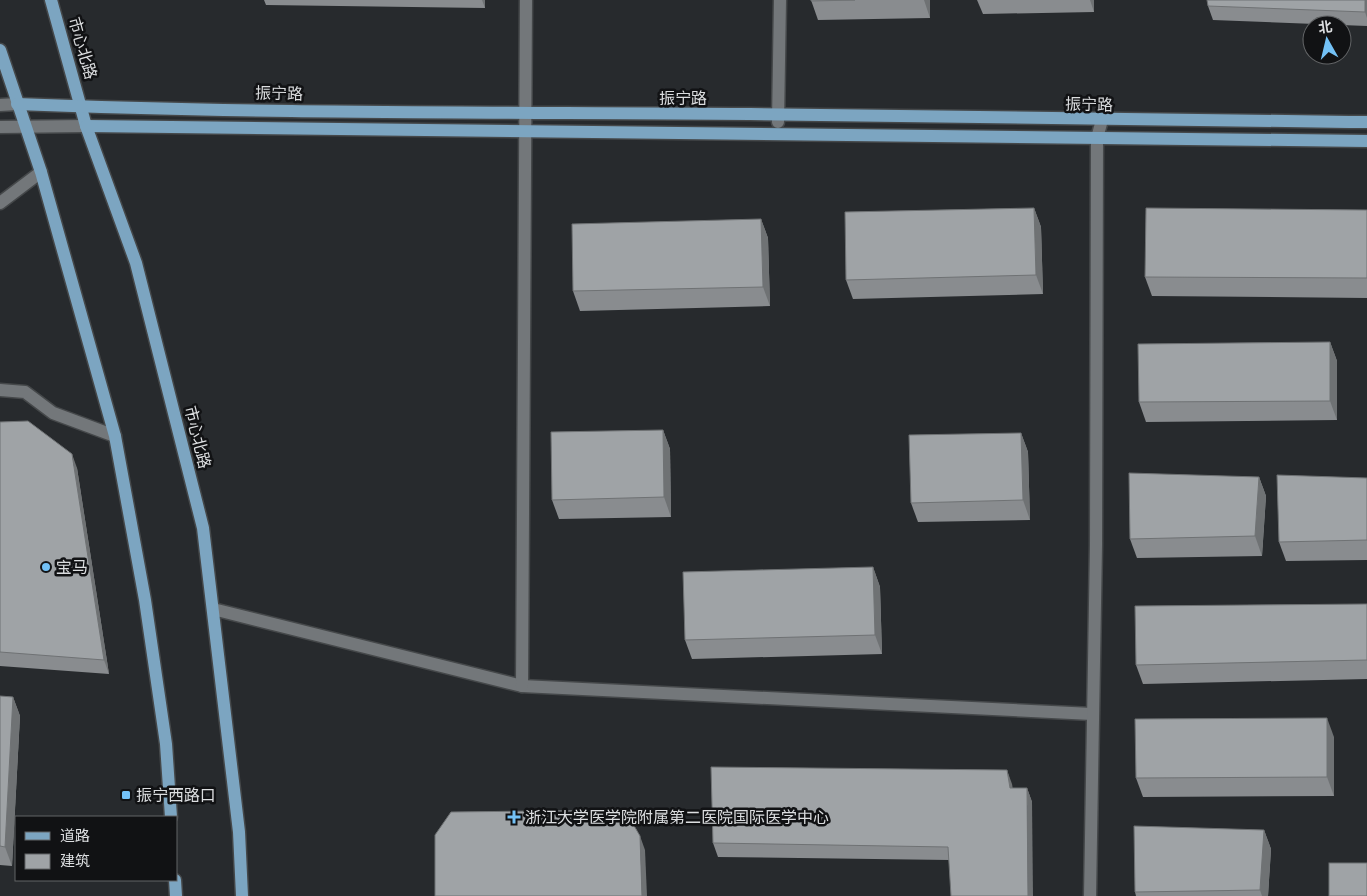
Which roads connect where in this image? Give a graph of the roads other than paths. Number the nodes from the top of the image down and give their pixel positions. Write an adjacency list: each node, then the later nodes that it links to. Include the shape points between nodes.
1 (52, 0): 7 (main road, 市心北路)
2 (526, 0): 8 (street)
3 (780, 0): 9 (street)
4 (0, 50): 5 (main road)
5 (17, 104): 6 (street, 振宁路); 7 (main road, 振宁路); 12 (main road)
6 (0, 105)
7 (83, 106): 8 (main road, 振宁路); 13 (main road, 市心北路)
8 (524, 114): 9 (main road, 振宁路); 15 (street)
9 (778, 118): 10 (main road, 振宁路)
10 (1102, 120): 11 (main road, 振宁路); 16 (street)
11 (1367, 122)
12 (25, 126): 13 (street); 14 (street); 18 (main road)
13 (86, 126): 15 (main road); 22 (main road, 市心北路, via 136,263 204,528)
14 (0, 127)
15 (526, 131): 16 (main road); 23 (street)
16 (1097, 138): 17 (main road); 24 (street, via 1096,545)
17 (1367, 141)
18 (41, 172): 19 (street); 21 (main road)
19 (0, 204)
20 (0, 390): 21 (street, via 25,392 53,413)
21 (115, 436): 25 (main road, via 145,600 166,744)
22 (213, 610): 23 (street); 28 (main road, 市心北路, via 239,832)
23 (522, 686): 24 (street)
24 (1092, 714): 29 (street)
25 (171, 816)
26 (175, 881): 27 (main road)
27 (176, 896)
28 (242, 896)
29 (1090, 896)

